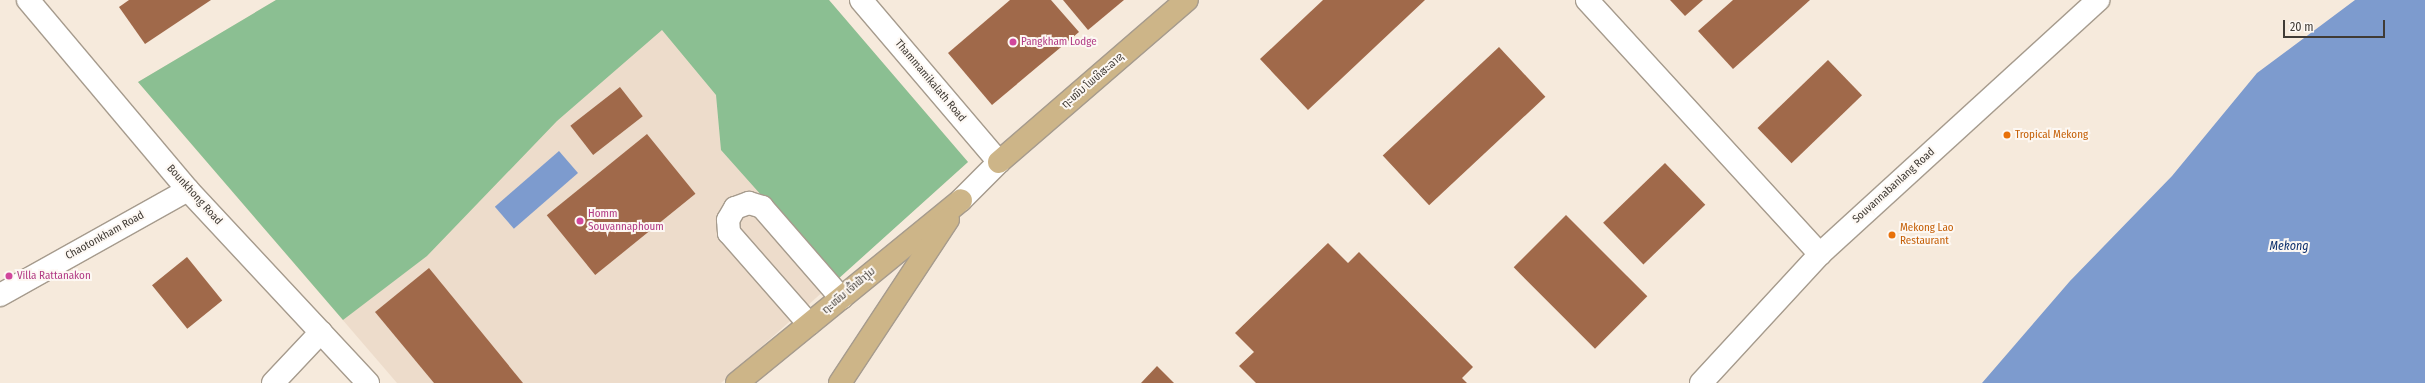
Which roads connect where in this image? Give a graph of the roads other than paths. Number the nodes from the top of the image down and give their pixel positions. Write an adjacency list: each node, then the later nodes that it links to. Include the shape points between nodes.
1 (28, 0): 7 (street, Bounkhong Road)
2 (861, 0): 6 (street, Thammamikalath Road)
3 (1187, 0): 6 (main road, ຖະໜົນ ໂພທິສະລາຊ)
4 (1588, 0): 9 (street)
5 (2098, 0): 9 (street, Souvannabanlang Road)
6 (999, 162): 8 (street, ຖະໜົນ ເຈົ້າຟ້າງຸ່ມ)
7 (188, 190): 10 (street, Chaotonkham Road); 13 (street, Bounkhong Road)
8 (961, 200): 11 (main road, ຖະໜົນ ເຈົ້າຟ້າງຸ່ມ); 17 (main road, ຖະໜົນ ເຈົ້າຟ້າງຸ່ມ)
9 (1820, 254): 18 (street, Souvannabanlang Road)
10 (0, 295)
11 (841, 298): 12 (main road, ຖະໜົນ ເຈົ້າຟ້າງຸ່ມ); 12 (street, via 762,207 749,203 736,208 728,220 729,233)
12 (809, 324): 16 (main road, ຖະໜົນ ເຈົ້າຟ້າງຸ່ມ)
13 (321, 332): 14 (street); 15 (street, Bounkhong Road)
14 (273, 383)
15 (368, 383)
16 (738, 383)
17 (840, 383)
18 (1701, 383)

